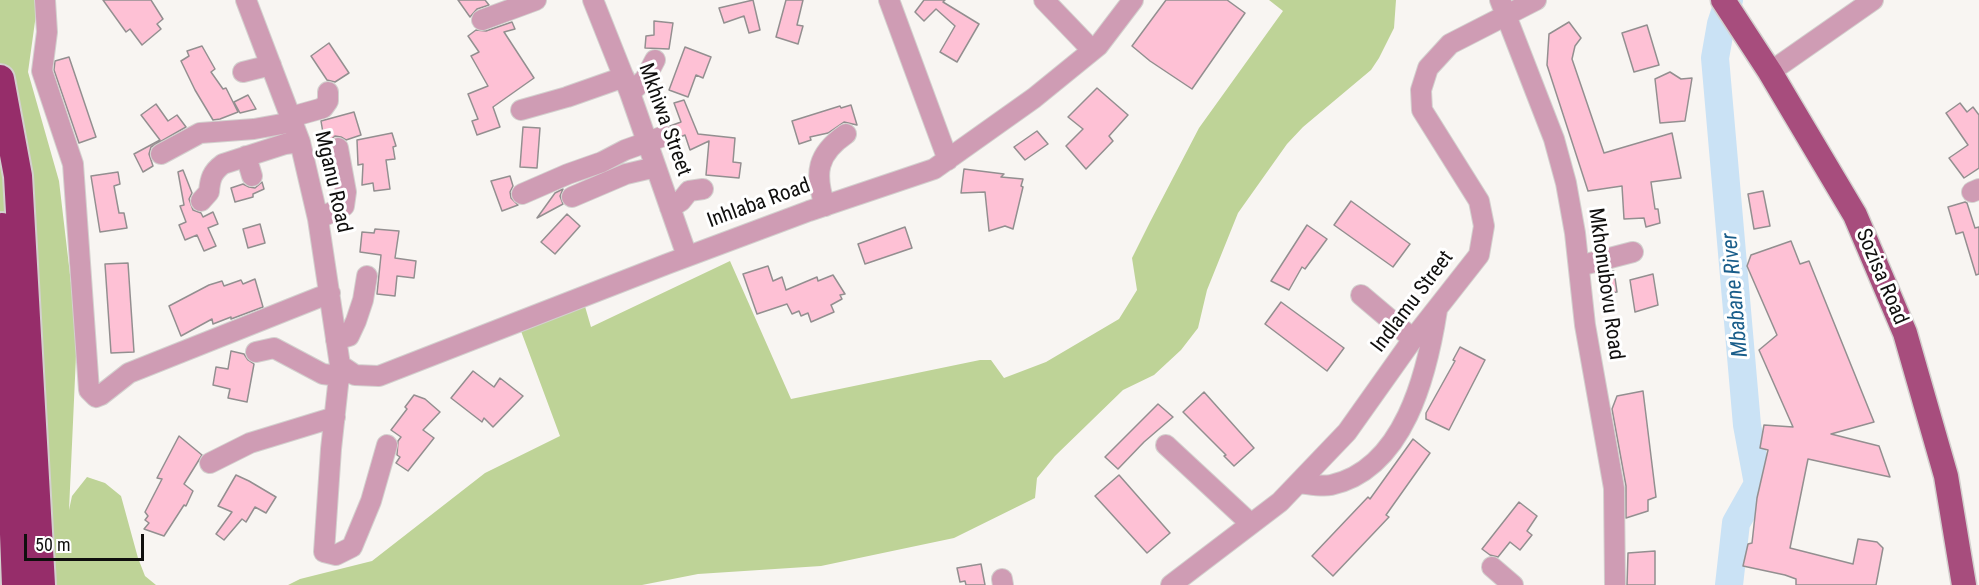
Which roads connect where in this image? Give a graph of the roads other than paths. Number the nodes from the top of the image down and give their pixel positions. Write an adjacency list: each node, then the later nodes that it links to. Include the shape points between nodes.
1 (45, 0): 44 (street, via 47,32 42,71 73,164 89,390 96,397 101,395 129,373)
2 (246, 0): 15 (street, Mganu Road)
3 (536, 0): 12 (street)
4 (593, 0): 19 (street, Mkhiwa Street)
5 (889, 0): 29 (street)
6 (1044, 0): 13 (street)
7 (1133, 0): 13 (street, Inhlaba Road)
8 (1536, 0): 11 (street, Indlamu Street)
9 (1723, 0): 17 (main road, Sozisa Road)
10 (1873, 0): 17 (street)
11 (1503, 8): 42 (street, Mkhonubovu Road, via 1554,139 1566,183); 46 (street, Indlamu Street, via 1450,44 1428,68 1421,90 1422,110 1479,201 1484,226 1479,255)
12 (482, 20)
13 (1092, 50): 29 (street, Inhlaba Road)
14 (655, 60): 19 (street, via 645,79)
15 (271, 65): 16 (street); 22 (street, Mganu Road)
16 (243, 72)
17 (1770, 72): 65 (main road, Sozisa Road, via 1855,214 1905,333 1946,476)
18 (0, 79): 60 (highway, via 18,176)
19 (627, 85): 21 (street); 24 (street, Mkhiwa Street)
20 (328, 92): 22 (street, via 323,108)
21 (521, 110)
22 (292, 120): 25 (street, Mganu Road); 27 (street, via 254,129 200,133)
23 (846, 134): 37 (street, via 833,143 821,160 818,175)
24 (656, 140): 30 (street, Mkhiwa Street); 34 (street)
25 (300, 142): 28 (street); 39 (street, Mganu Road)
26 (338, 147): 39 (street, via 346,192 344,206)
27 (161, 154)
28 (246, 156): 31 (street); 36 (street, via 216,168 209,192)
29 (948, 160): 37 (street, Inhlaba Road, via 934,169)
30 (656, 167): 35 (street, via 626,174); 38 (street, Mkhiwa Street)
31 (252, 176)
32 (0, 185): 59 (highway)
33 (703, 189): 38 (street, via 689,191)
34 (522, 194)
35 (572, 197)
36 (201, 201)
37 (825, 206): 41 (street, Inhlaba Road)
38 (670, 208): 41 (street, Mkhiwa Street)
39 (318, 219): 44 (street, Mganu Road)
40 (1633, 252): 42 (street)
41 (687, 256): 50 (street, Inhlaba Road, via 380,376)
42 (1578, 266): 64 (street, Mkhonubovu Road, via 1614,488)
43 (367, 276): 48 (street, via 349,336)
44 (330, 293): 48 (street, Mganu Road)
45 (1361, 295): 47 (street)
46 (1437, 309): 47 (street, Indlamu Street); 55 (street, via 1428,361 1411,409 1395,438 1372,465 1349,480 1328,486)
47 (1413, 339): 55 (street, Indlamu Street, via 1347,432)
48 (336, 340): 50 (street, Mganu Road, via 340,364)
49 (256, 352): 50 (street, Inhlaba Road, via 274,348 323,374)
50 (349, 374): 51 (street)
51 (335, 417): 52 (street, via 324,552 336,555 352,547 372,501); 54 (street, via 250,443)
52 (387, 445)
53 (1166, 445): 56 (street)
54 (210, 463)
55 (1299, 483): 56 (street, Indlamu Street)
56 (1250, 523): 57 (street, Indlamu Street)
57 (1200, 562): 61 (street, Indlamu Street); 62 (street)
58 (1492, 567): 63 (street)
59 (16, 585)
60 (41, 585)
61 (1171, 585)
62 (1193, 585)
63 (1513, 585)
64 (1616, 585)
65 (1964, 585)

